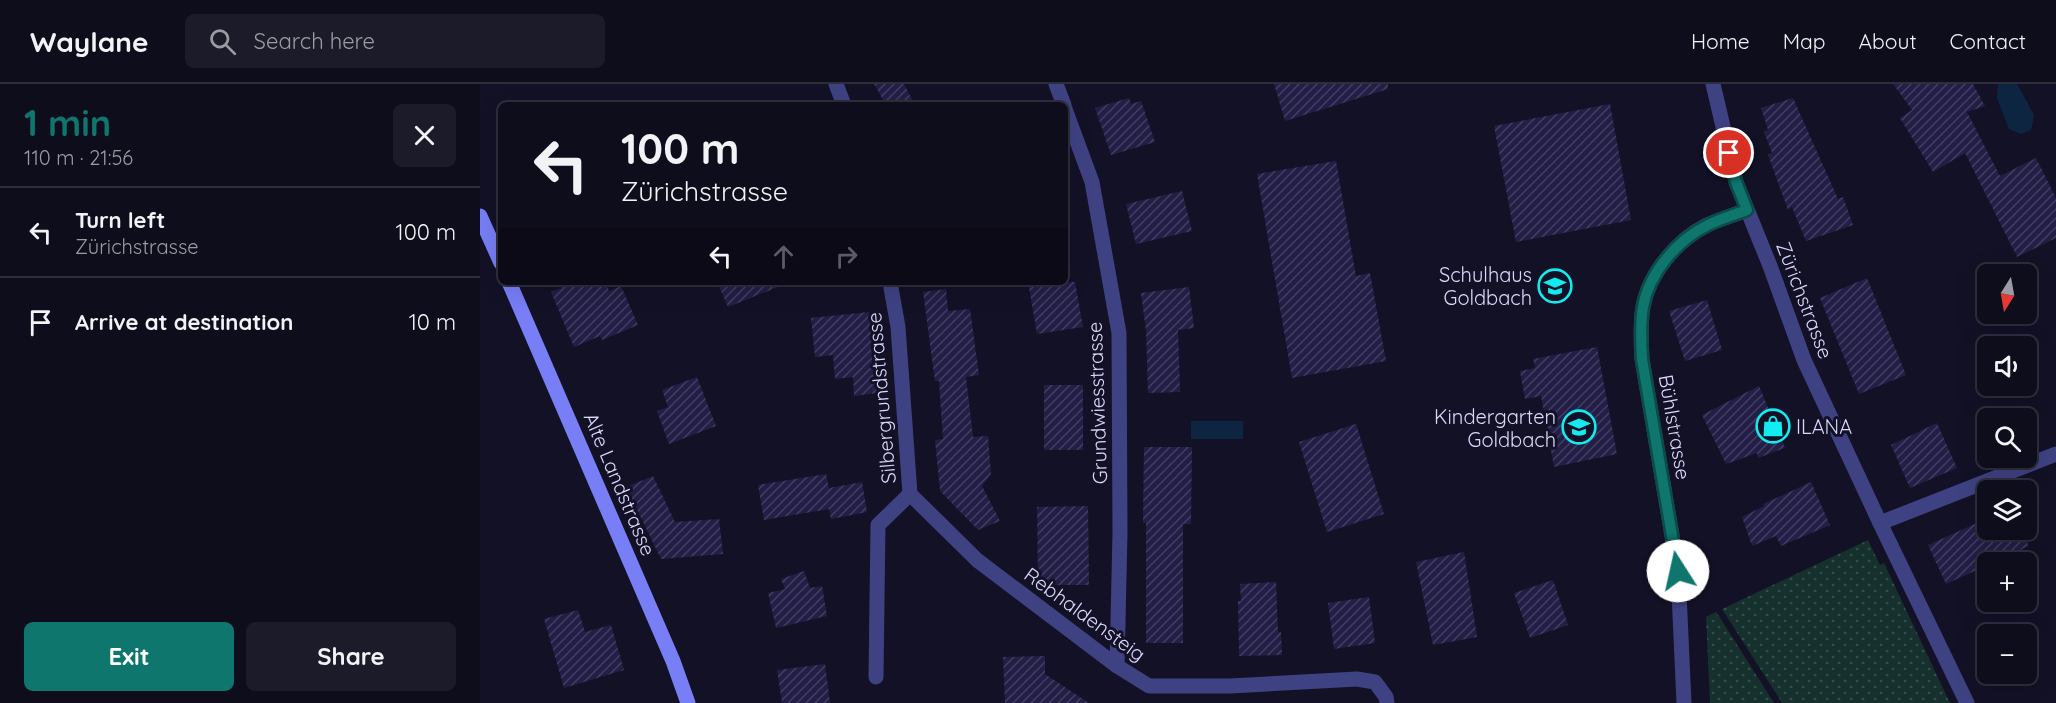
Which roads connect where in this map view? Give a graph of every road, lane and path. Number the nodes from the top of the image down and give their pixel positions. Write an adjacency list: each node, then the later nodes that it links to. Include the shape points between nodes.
1 (836, 84): 4 (street)
2 (1056, 84): 5 (street, Grundwiesstrasse)
3 (1713, 84): 7 (street, Zürichstrasse, via 1736,182)
4 (843, 102)
5 (1062, 102)
6 (1068, 118): 15 (street, Grundwiesstrasse, via 1092,182 1119,333)
7 (1747, 210): 14 (street, Zürichstrasse, via 1804,360); 19 (street, Bühlstrasse, via 1707,225 1680,242 1656,273 1643,305 1642,359 1678,571)
8 (480, 216): 9 (main road)
9 (498, 256)
10 (510, 285): 17 (main road, Alte Landstrasse)
11 (891, 285): 13 (street, Silbergrundstrasse, via 898,327)
12 (2056, 454): 14 (street)
13 (910, 494): 15 (street, Rebhaldensteig, via 977,560); 16 (street, Silbergrundstrasse, via 878,525)
14 (1880, 524): 20 (street, Zürichstrasse)
15 (1118, 666): 18 (street, Rebhaldensteig, via 1149,686 1357,679 1375,682)
16 (876, 676)
17 (688, 703)
18 (1387, 703)
19 (1684, 703)
20 (1967, 703)

